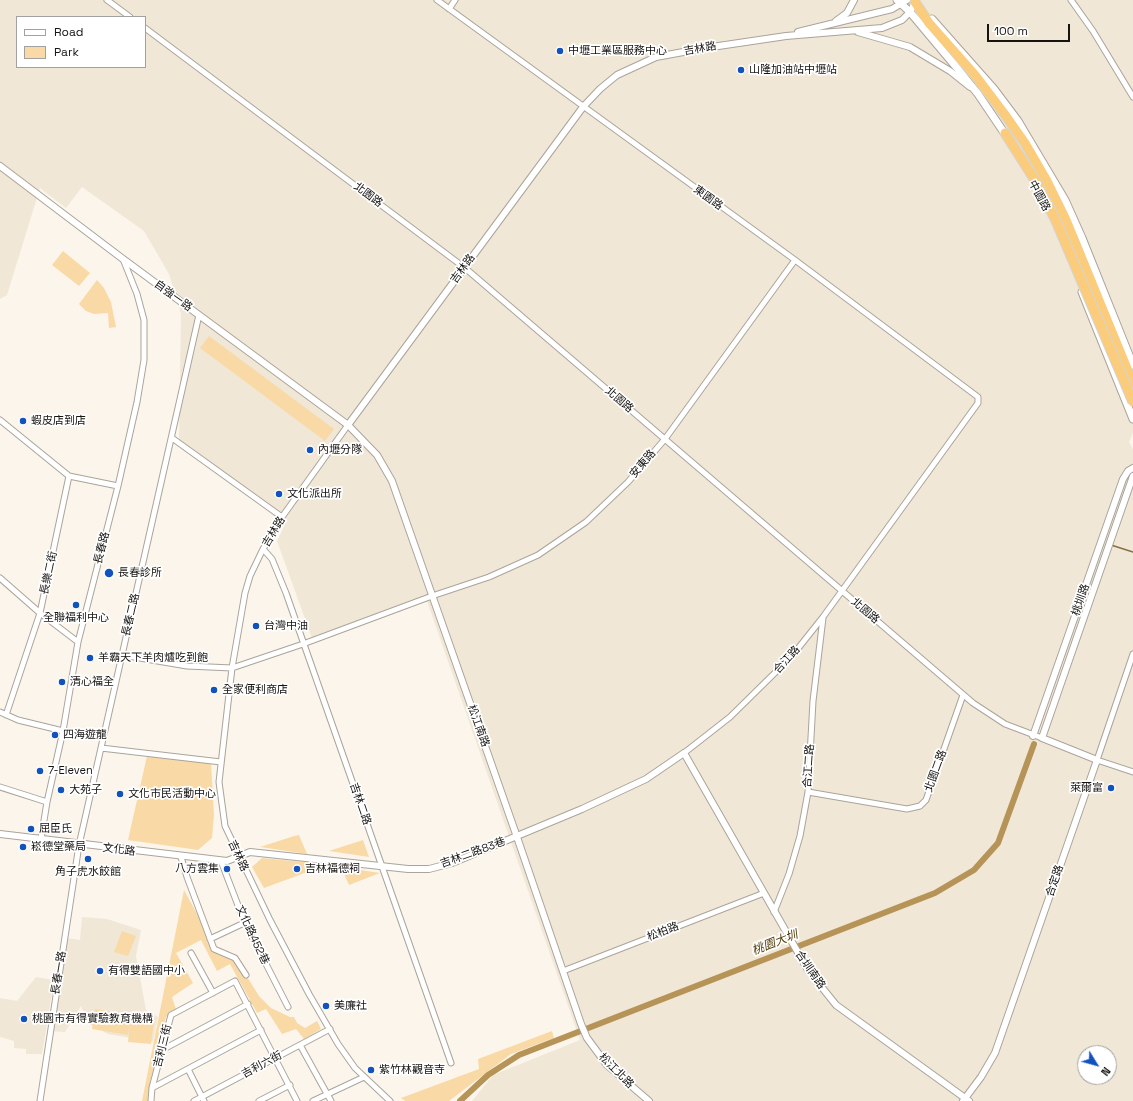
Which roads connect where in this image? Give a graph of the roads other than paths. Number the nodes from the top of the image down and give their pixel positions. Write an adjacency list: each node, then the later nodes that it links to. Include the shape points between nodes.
1 (107, 0): 9 (street)
2 (437, 0): 7 (street, 東園路)
3 (455, 0): 7 (street)
4 (854, 0): 10 (street, via 847,13)
5 (1071, 0): 15 (street)
6 (907, 1): 8 (main road, 中園路); 8 (street); 10 (street, 吉林路, via 892,10); 23 (main road, 中園路, via 994,89 1018,121 1065,200); 25 (highway, via 994,98 1047,180)
7 (449, 9): 16 (street, 東園路)
8 (910, 12): 12 (street, 吉林路, via 893,25); 14 (main road, 中園路)
9 (129, 16)
10 (833, 23): 13 (street, 吉林路)
11 (146, 29): 21 (street, 北園路)
12 (852, 31): 13 (street, 吉林路); 14 (street, via 910,47 950,71)
13 (786, 36): 16 (street, 吉林路, via 656,57 617,75)
14 (978, 94): 17 (main road, 中園路)
15 (1133, 97)
16 (583, 107): 20 (street, 東園路); 21 (street, 吉林路)
17 (1005, 133): 24 (main road, 中園路, via 1064,247); 27 (highway, bridge, via 1038,185 1056,221)
18 (0, 166): 19 (street, 自強一路)
19 (122, 259): 22 (street, 自強一路); 36 (street, 長春路, via 137,294 146,338 137,402)
20 (795, 260): 26 (street, 東園路); 32 (street, 安東路)
21 (465, 268): 30 (street, 吉林路); 32 (street, 北園路)
22 (198, 315): 30 (street, 自強一路); 31 (street, 長春二路)
23 (1133, 365)
24 (1111, 366): 27 (main road); 28 (main road, 中園路)
25 (1133, 383)
26 (978, 397): 40 (street, 合江路, via 978,403)
27 (1133, 401)
28 (1133, 419)
29 (0, 420): 34 (street)
30 (348, 425): 37 (street, 吉林路); 41 (street, 松江南路, via 377,455 392,481)
31 (172, 438): 37 (street); 47 (street, 長春二路)
32 (665, 439): 40 (street, 北園路); 41 (street, 安東路, via 628,482 586,522 544,552 489,577)
33 (1133, 468): 53 (street, 桃圳路, via 1123,479)
34 (69, 476): 36 (street); 42 (street, 長樂二街)
35 (1133, 476): 54 (street, 桃圳路)
36 (118, 486): 44 (street, 長春路)
37 (282, 517): 38 (street, 吉林路)
38 (263, 549): 45 (street, 吉林二路, via 272,559); 48 (street, 吉林路, via 245,593)
39 (1, 581): 42 (street)
40 (841, 591): 43 (street, 合江路); 49 (street, 北園路)
41 (432, 596): 45 (street, 安東路); 64 (street, 松江南路)
42 (40, 613): 44 (street); 51 (street, 長樂二街)
43 (823, 617): 56 (street, 合江路, via 773,675 730,717); 61 (street, 合江二路, via 813,701)
44 (78, 642): 52 (street, 長春路)
45 (303, 644): 48 (street, 安東路); 70 (street, 吉林二路)
46 (1133, 654): 57 (street, 合定路)
47 (122, 655): 48 (street, via 187,666); 55 (street, 長春二路)
48 (232, 668): 58 (street, 吉林路)
49 (963, 695): 53 (street, 北園路, via 988,715); 61 (street, 北園二路, via 926,800 920,806 907,810)
50 (0, 712): 51 (street)
51 (6, 715): 52 (street)
52 (63, 731): 62 (street, 長春路)
53 (1033, 736): 54 (street, 北園路)
54 (1042, 738): 57 (street, 北園路)
55 (101, 748): 58 (street); 66 (street, 長春二路)
56 (684, 753): 64 (street, 合江路, via 646,778); 71 (street, 合圳南路)
57 (1097, 760): 59 (street); 94 (street, 合定路, via 995,1053)
58 (221, 762): 68 (street, 吉林路, via 219,782 225,826)
59 (1133, 772)
60 (0, 787): 62 (street)
61 (808, 792): 72 (street, 合江二路, via 800,836)
62 (47, 802): 65 (street, 長春路)
63 (0, 834): 65 (street, 文化路)
64 (518, 837): 70 (street, 吉林二路83巷, via 441,866 408,870); 76 (street, 松江南路)
65 (41, 839): 66 (street, 文化路)
66 (80, 844): 67 (street, 文化路); 95 (street, 長春一路)
67 (181, 856): 69 (street, 文化路); 74 (street)
68 (238, 857): 69 (street, 文化路, via 227,862); 70 (street, 吉林二路83巷, via 250,852); 81 (street, 吉林路)
69 (221, 861): 73 (street, 文化路452巷)
70 (381, 866): 87 (street, 吉林二路)
71 (764, 893): 72 (street, 合圳南路); 76 (street, 松柏路)
72 (774, 912): 94 (street, 合圳南路, via 808,970 836,1005)
73 (244, 923): 74 (street); 80 (street, 文化路452巷)
74 (210, 940): 77 (street, via 214,949 235,958)
75 (191, 952): 78 (street)
76 (563, 971): 83 (street, 松江南路)
77 (246, 975)
78 (213, 993): 79 (street, 吉利三街, via 235,980); 85 (street, 吉利三街, via 171,1015)
79 (248, 1004): 82 (street); 85 (street)
80 (288, 1007)
81 (330, 1029): 84 (street, 吉利六街); 89 (street, 吉林路)
82 (261, 1030): 86 (street); 88 (street)
83 (587, 1038): 103 (street, 松江北路, via 607,1065)
84 (300, 1045): 86 (street, 吉利六街); 92 (street)
85 (162, 1050): 91 (street, 吉利三街)
86 (276, 1058): 90 (street); 93 (street, 吉利六街)
87 (451, 1063)
88 (188, 1069): 91 (street); 93 (street)
89 (364, 1077): 92 (street); 102 (street, 吉林路)
90 (290, 1085): 98 (street); 99 (street)
91 (152, 1088): 96 (street, 吉利三街)
92 (327, 1094): 100 (street); 101 (street)
93 (203, 1099): 97 (street, 吉利六街)
94 (965, 1100)
95 (40, 1101)
96 (151, 1101)
97 (194, 1101)
98 (258, 1101)
99 (297, 1101)
100 (313, 1101)
101 (331, 1101)
102 (390, 1101)
103 (649, 1101)

